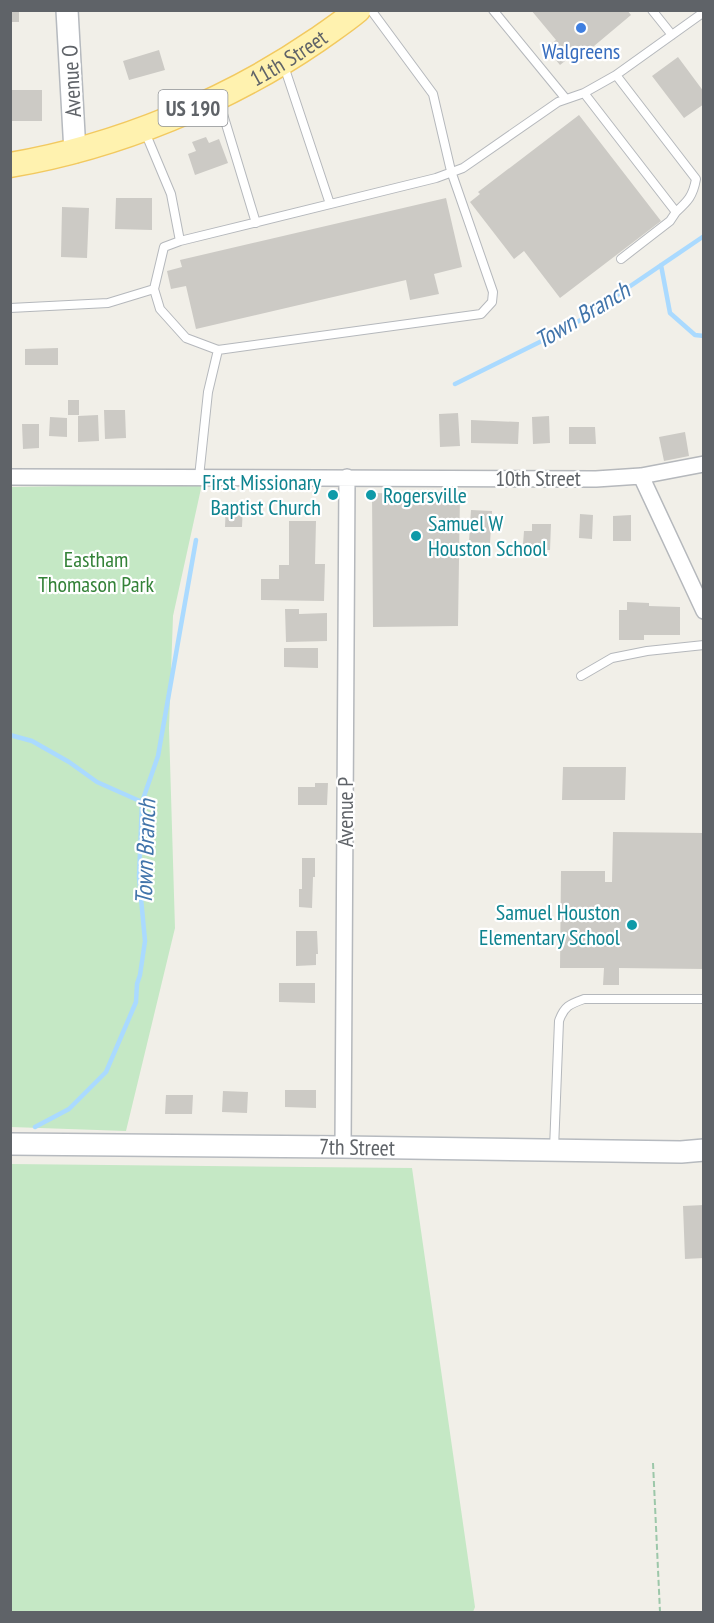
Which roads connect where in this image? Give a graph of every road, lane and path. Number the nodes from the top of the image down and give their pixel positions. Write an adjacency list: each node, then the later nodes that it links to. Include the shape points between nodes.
1 (67, 10): 14 (street, Avenue O)
2 (358, 10): 8 (main road, 11th Street / US 190)
3 (371, 10): 16 (lane, via 433,94)
4 (493, 10): 12 (lane)
5 (652, 10): 7 (lane)
6 (704, 12): 7 (lane)
7 (672, 35): 9 (lane)
8 (282, 62): 11 (main road, 11th Street / US 190); 17 (lane)
9 (616, 75): 10 (lane); 18 (lane, via 696,179 688,201)
10 (584, 93): 12 (lane); 18 (lane)
11 (218, 97): 13 (main road, 11th Street / US 190); 19 (lane)
12 (566, 99): 16 (lane, via 463,168)
13 (143, 129): 14 (main road, 11th Street / US 190); 20 (lane, via 171,194)
14 (75, 152): 15 (main road, 11th Street / US 190)
15 (10, 165)
16 (451, 171): 17 (lane); 24 (lane, via 493,292 492,302 481,314)
17 (330, 204): 19 (lane)
18 (676, 212): 21 (lane)
19 (256, 223): 20 (lane)
20 (180, 241): 22 (lane, via 164,247)
21 (621, 259)
22 (154, 289): 23 (lane, via 108,303); 24 (lane, via 160,309 186,338)
23 (10, 308)
24 (218, 350): 28 (lane, via 208,392)
25 (704, 465): 26 (street, 10th Street)
26 (641, 476): 29 (street, 10th Street); 30 (street)
27 (10, 477): 28 (street, 10th Street)
28 (199, 477): 29 (street, 10th Street)
29 (347, 477): 35 (street, Avenue P)
30 (704, 611)
31 (704, 645): 32 (lane, via 612,658)
32 (580, 676)
33 (704, 999): 36 (lane, via 584,999 562,1011)
34 (10, 1144): 35 (street, 7th Street)
35 (343, 1147): 36 (street, 7th Street)
36 (554, 1150): 37 (street, 7th Street)
37 (704, 1150)
38 (653, 1463): 39 (path)
39 (660, 1612)

